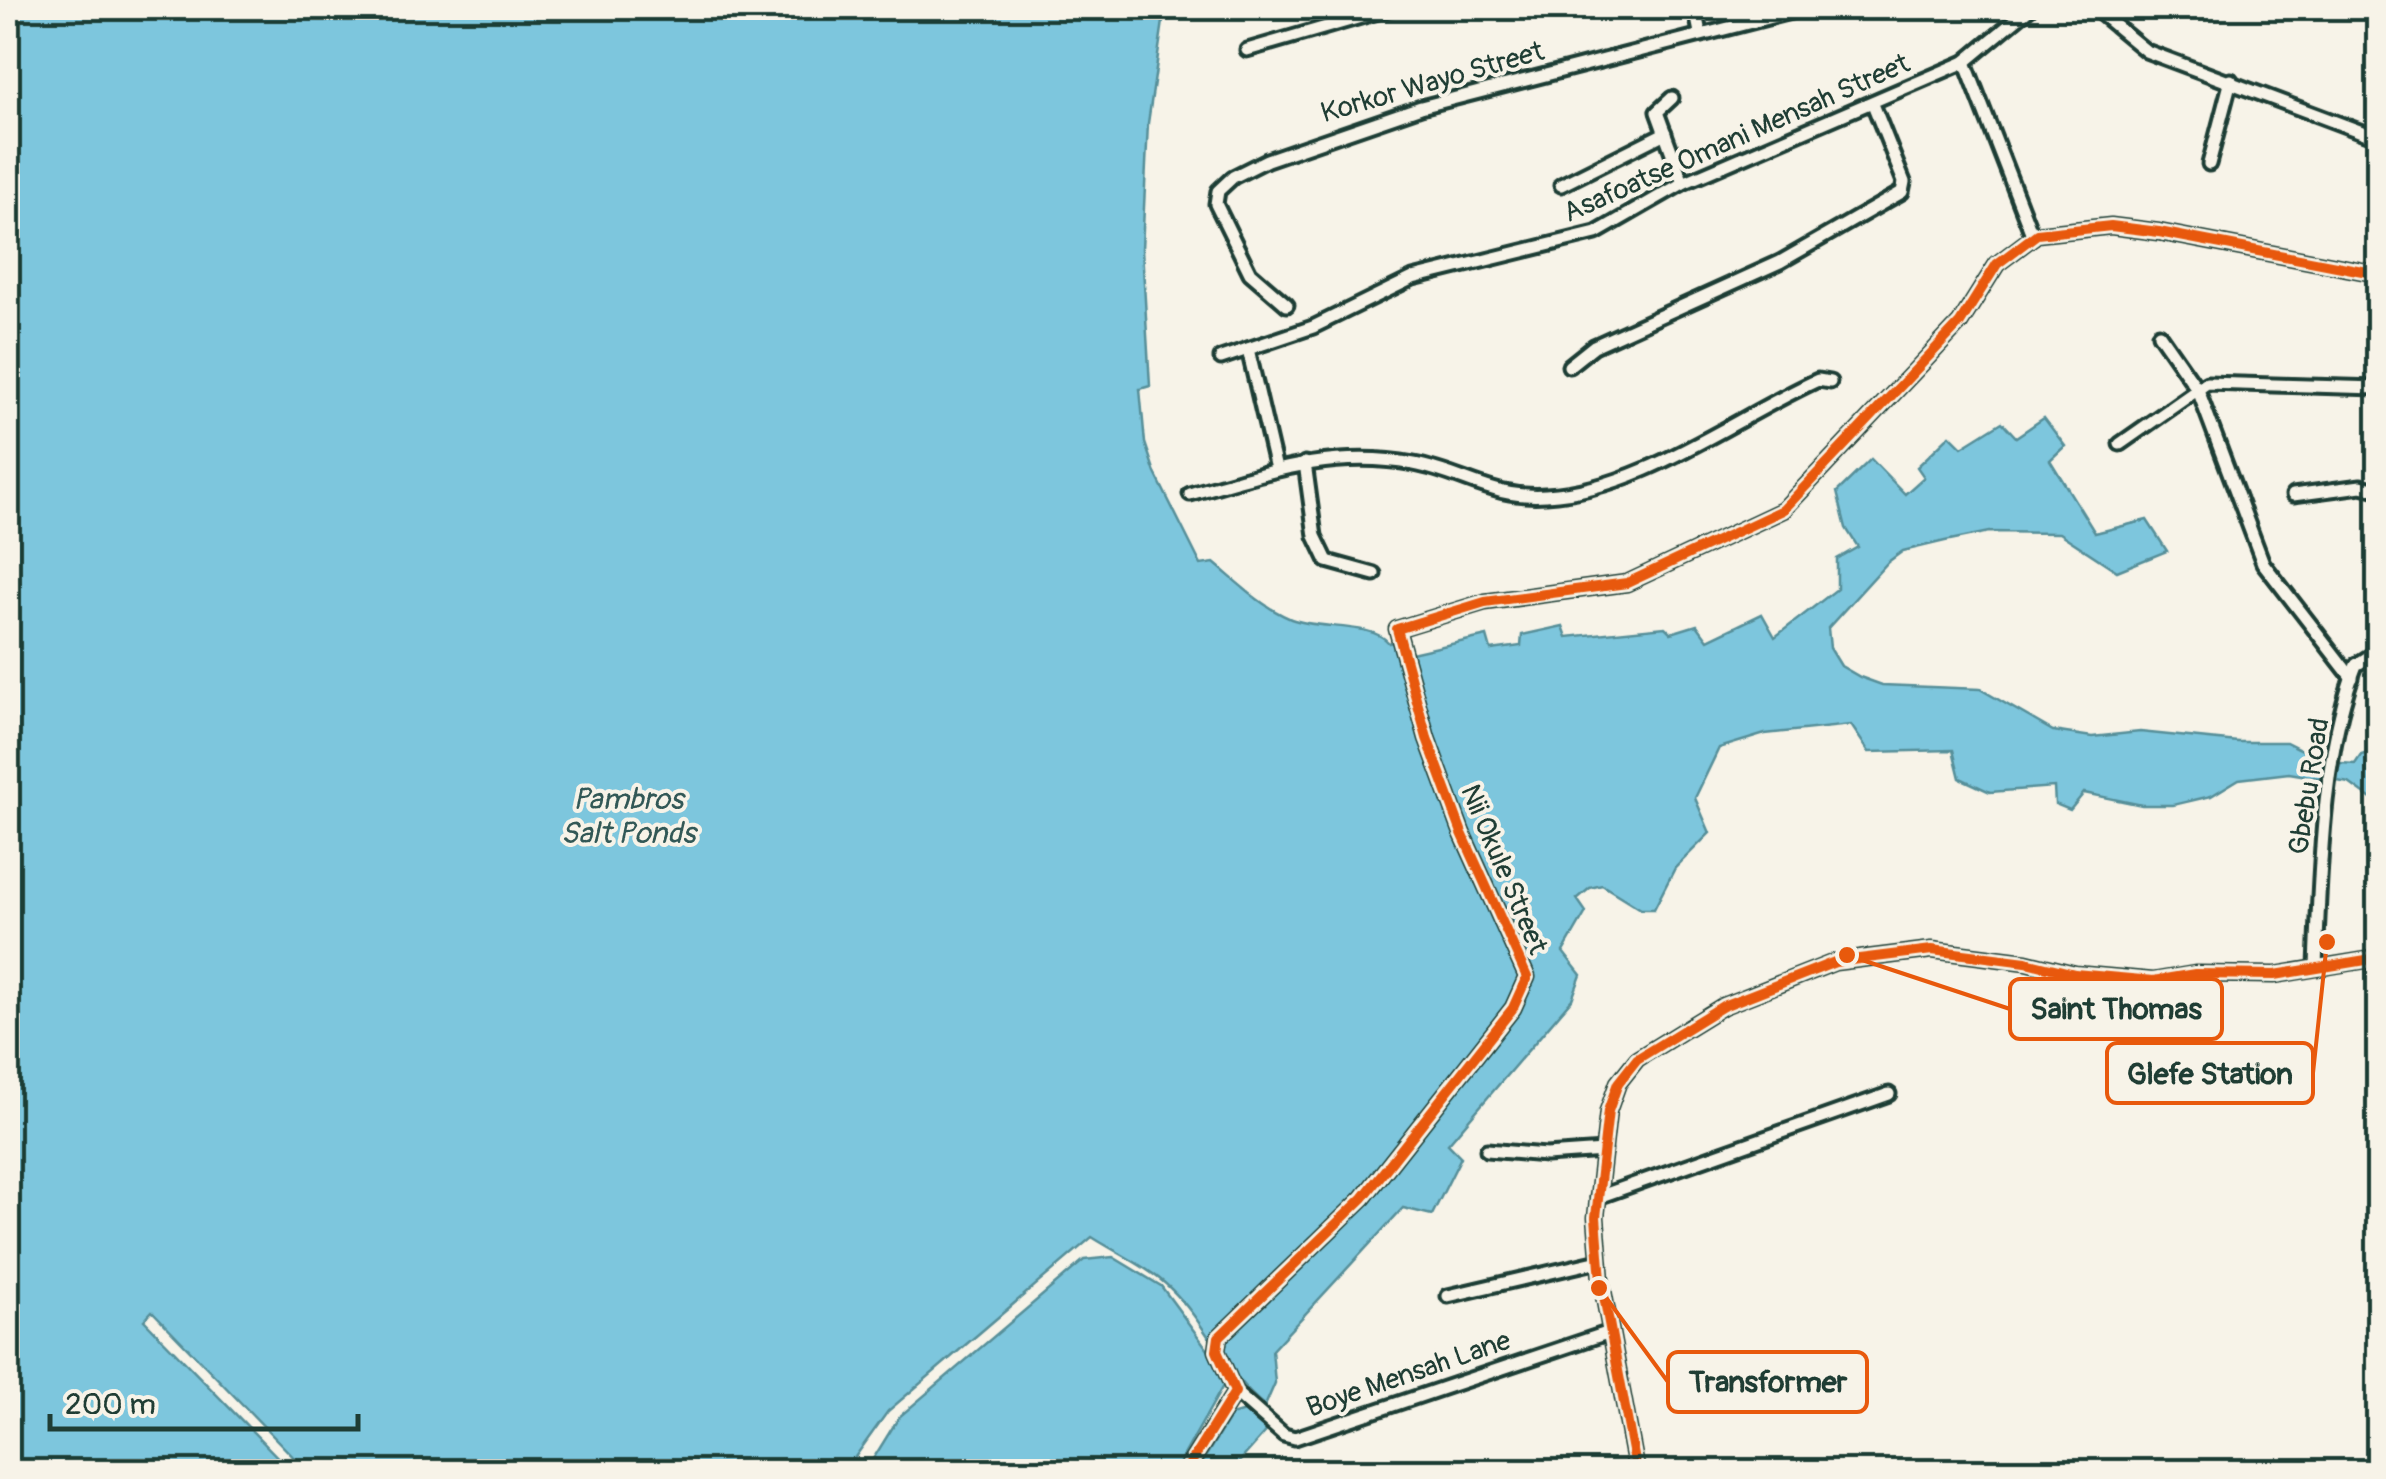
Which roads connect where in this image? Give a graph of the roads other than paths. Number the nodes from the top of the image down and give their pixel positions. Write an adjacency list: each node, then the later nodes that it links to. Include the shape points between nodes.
1 (1392, 8): 9 (street)
2 (1696, 8): 8 (street)
3 (1806, 8): 8 (street, Korkor Wayo Street)
4 (2030, 8): 10 (street, Asafoatse Omani Mensah Street)
5 (2094, 8): 11 (street, via 2146,50)
6 (2367, 8): 7 (street)
7 (2378, 10)
8 (1700, 33): 21 (street, Korkor Wayo Street, via 1421,106 1233,177 1218,190 1216,204 1250,274)
9 (1246, 50)
10 (1965, 62): 13 (street, Asafoatse Omani Mensah Street); 19 (street)
11 (2231, 80): 15 (street); 16 (street)
12 (1672, 98): 14 (street, via 1657,112)
13 (1873, 104): 17 (street, Asafoatse Omani Mensah Street); 25 (street, via 1904,182 1902,192 1814,245 1594,346)
14 (1665, 133): 17 (street); 18 (street)
15 (2378, 138)
16 (2210, 164)
17 (1682, 183): 23 (street, Asafoatse Omani Mensah Street, via 1596,233 1413,278 1358,308)
18 (1561, 185)
19 (2033, 237): 20 (street, via 2111,226); 48 (street, Nii Okule Street, via 1997,264 1960,323 1783,510 1627,583 1486,602 1397,628 1462,832 1527,977 1514,1008 1363,1198 1219,1337 1218,1351)
20 (2378, 274)
21 (1287, 305)
22 (2159, 334): 28 (street)
23 (1248, 348): 24 (street, Asafoatse Omani Mensah Street); 31 (street)
24 (1221, 358)
25 (1569, 366)
26 (1830, 382): 30 (street, via 1818,380 1604,484 1550,496 1502,494 1419,465 1361,456)
27 (2378, 388): 28 (street, via 2206,383)
28 (2198, 390): 29 (street); 37 (street, via 2263,563)
29 (2120, 444)
30 (1305, 463): 31 (street); 35 (street, via 1315,536 1327,561)
31 (1276, 470): 33 (street)
32 (2378, 490): 34 (street)
33 (1190, 494)
34 (2293, 495)
35 (1374, 574)
36 (2378, 651): 37 (street, via 2362,659)
37 (2352, 678): 39 (street, Gbebu Road, via 2331,787)
38 (2375, 959): 39 (street); 40 (street)
39 (2316, 966): 43 (street, via 2276,975 2132,981 1932,950 1835,962 1723,1006 1637,1060 1618,1083)
40 (2378, 982)
41 (1889, 1094): 44 (street)
42 (1487, 1150): 43 (street)
43 (1604, 1151): 44 (street)
44 (1598, 1196): 45 (street)
45 (1599, 1261): 46 (street); 47 (street)
46 (1448, 1296)
47 (1610, 1332): 48 (street, Boye Mensah Lane, via 1295,1438); 50 (street)
48 (1236, 1392): 49 (street)
49 (1185, 1472)
50 (1637, 1472)

